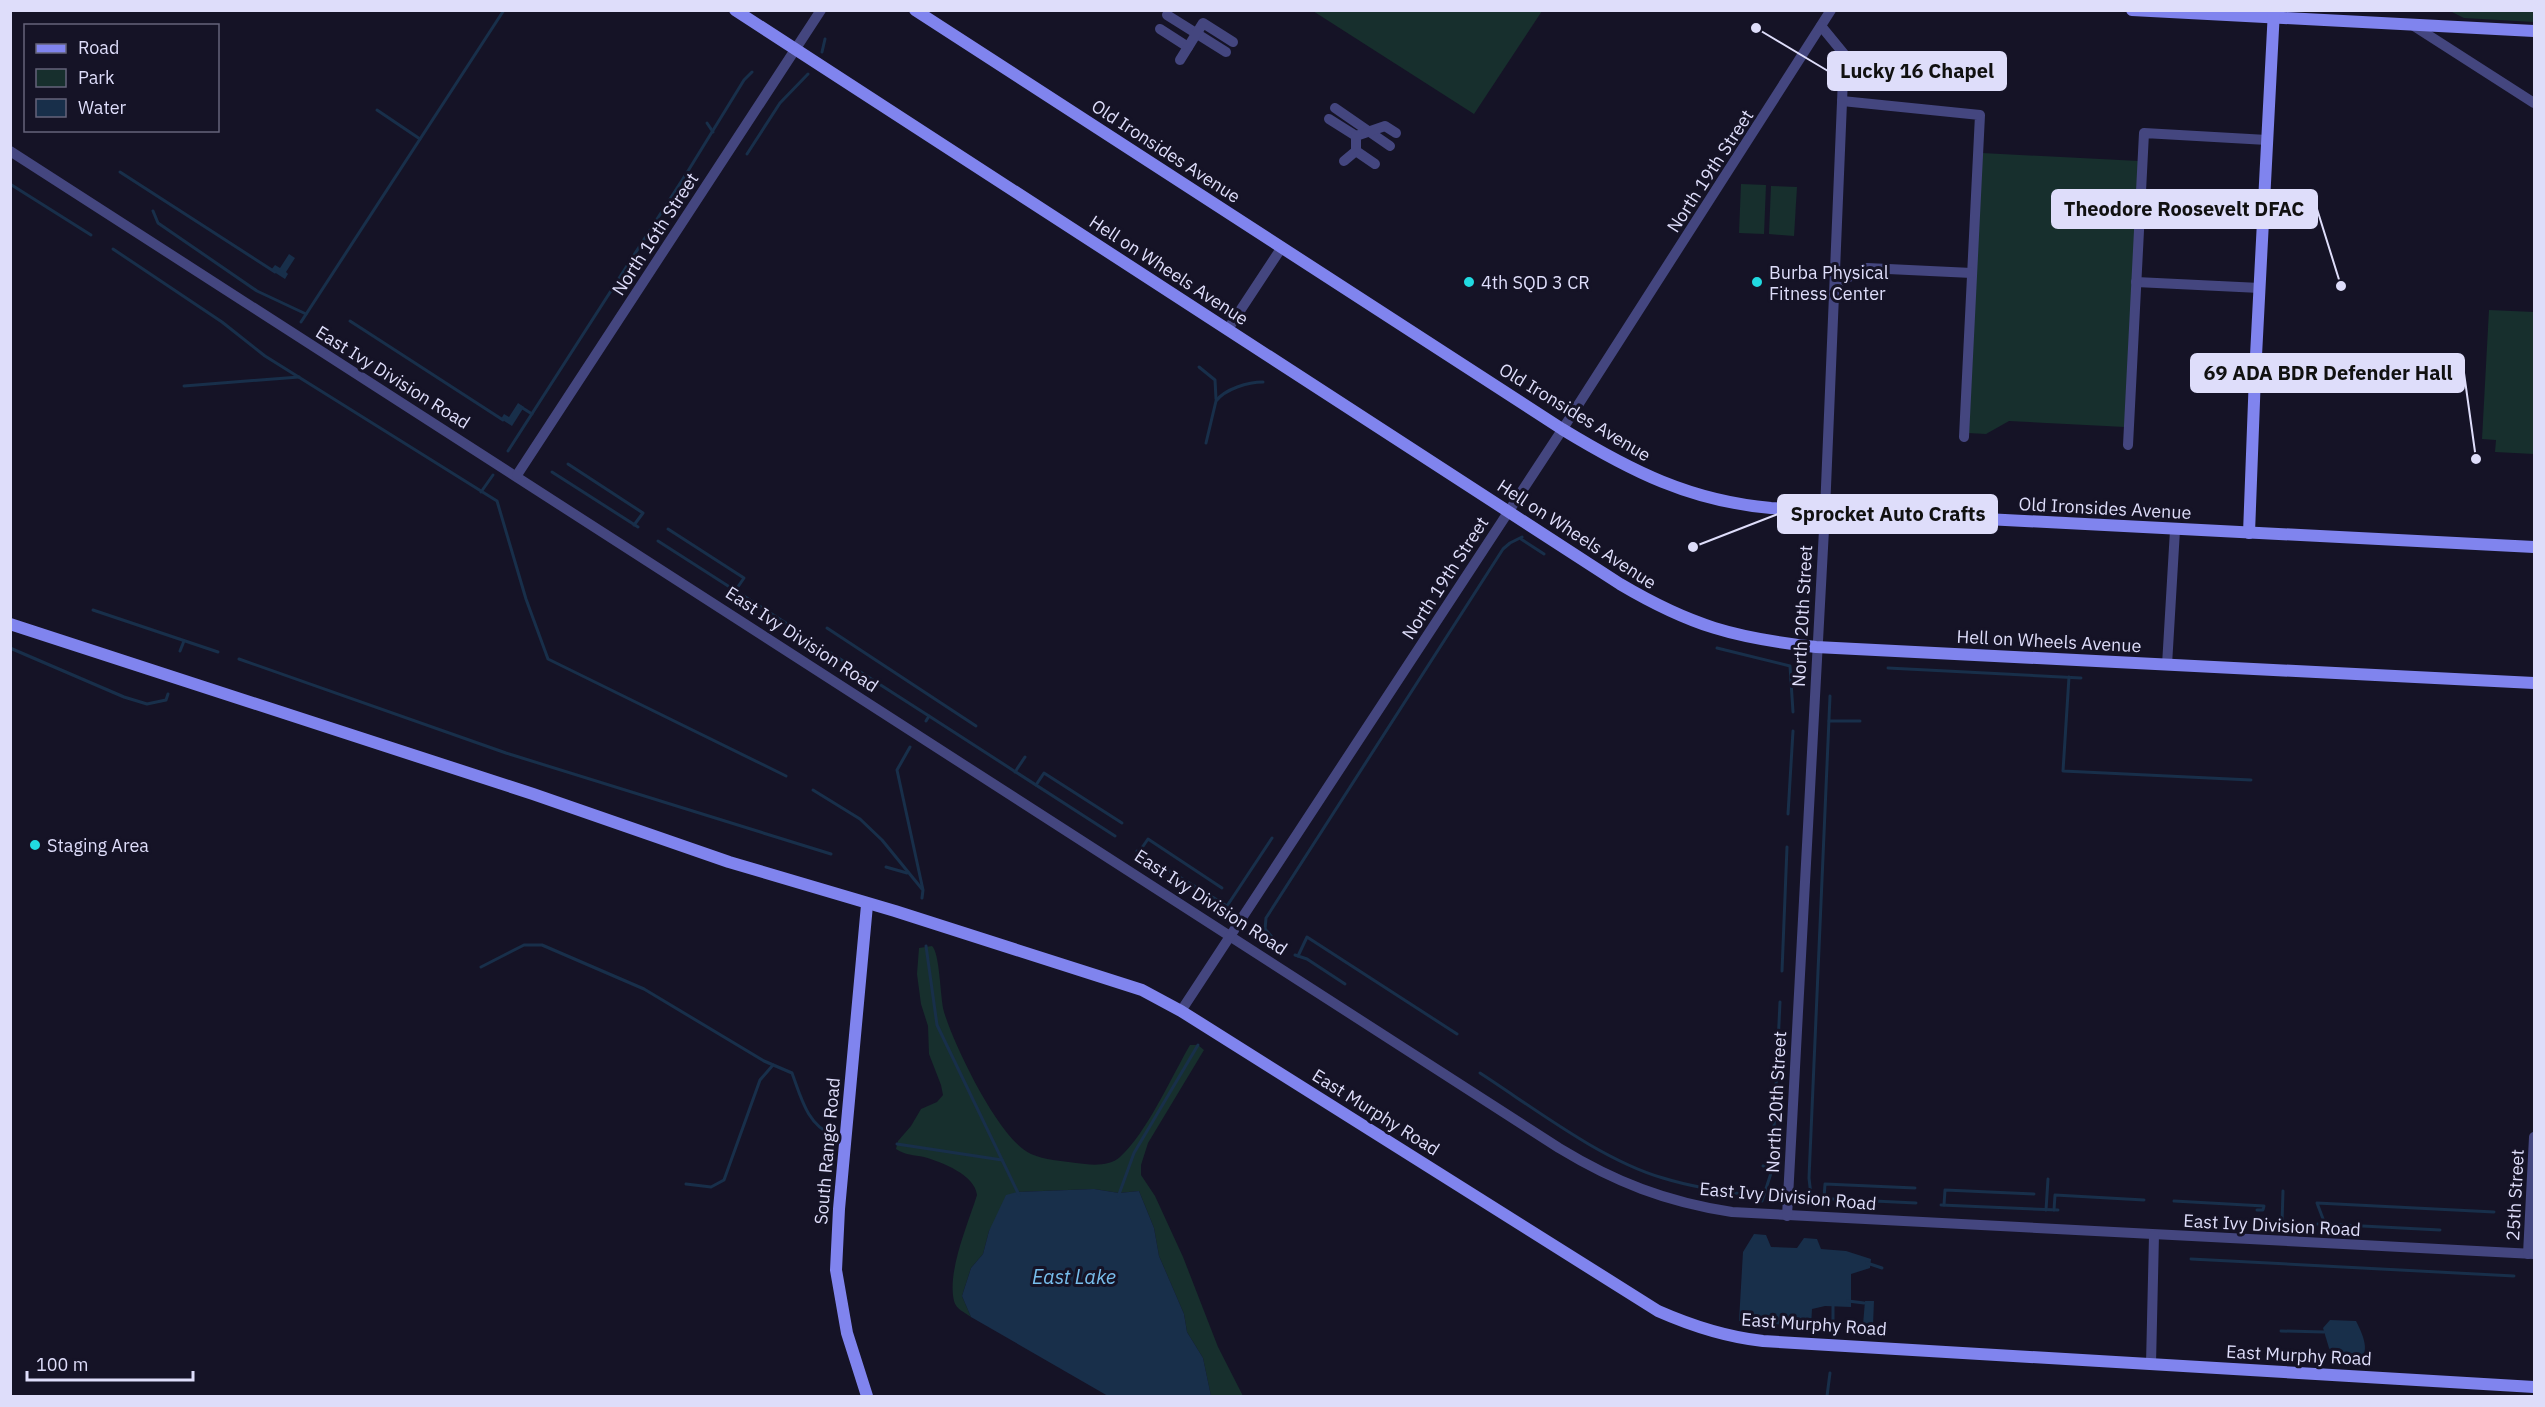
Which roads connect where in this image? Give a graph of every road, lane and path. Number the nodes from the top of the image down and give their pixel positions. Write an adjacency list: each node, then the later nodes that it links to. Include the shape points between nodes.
1 (735, 10): 15 (street, Hell on Wheels Avenue)
2 (821, 10): 15 (street, North 16th Street)
3 (915, 10): 31 (street, Old Ironsides Avenue)
4 (1831, 10): 8 (street, North 19th Street)
5 (2132, 10): 6 (street)
6 (2274, 14): 9 (street); 25 (street)
7 (1167, 15): 12 (street)
8 (1821, 26): 18 (street, North 20th Street, via 1844,54); 37 (street, North 19th Street)
9 (2414, 26): 11 (street); 19 (street)
10 (1160, 29): 14 (street)
11 (2535, 31)
12 (1196, 34): 13 (street, via 1203,23); 14 (street); 16 (street)
13 (1233, 42)
14 (1188, 47): 17 (street)
15 (795, 50): 36 (street, Hell on Wheels Avenue); 40 (street, North 16th Street)
16 (1226, 52)
17 (1180, 60)
18 (1842, 101): 32 (street, via 1980,115); 34 (street, North 20th Street)
19 (2535, 104)
20 (1335, 108): 22 (street)
21 (1329, 119): 24 (street)
22 (1367, 132): 23 (street, via 1385,126); 24 (street); 26 (street)
23 (1396, 133)
24 (1356, 136): 28 (street)
25 (2267, 140): 33 (street, via 2144,133); 35 (street)
26 (1390, 146)
27 (10, 151): 40 (street, East Ivy Division Road)
28 (1356, 151): 29 (street); 30 (street)
29 (1344, 161)
30 (1376, 164)
31 (1282, 247): 36 (street); 37 (street, Old Ironsides Avenue)
32 (1972, 273): 34 (street, via 1868,268); 38 (street)
33 (2136, 282): 35 (street); 39 (street)
34 (1834, 284): 42 (street, North 20th Street)
35 (2260, 288): 44 (street)
36 (1228, 329): 41 (street, Hell on Wheels Avenue)
37 (1562, 429): 41 (street, North 19th Street); 42 (street, Old Ironsides Avenue, via 1636,471 1694,495 1749,506)
38 (1964, 437)
39 (2128, 445)
40 (517, 476): 51 (street, East Ivy Division Road)
41 (1509, 511): 47 (street, Hell on Wheels Avenue, via 1620,584 1691,621 1746,638); 51 (street, North 19th Street)
42 (1825, 511): 43 (street, Old Ironsides Avenue); 47 (street, North 20th Street)
43 (2175, 530): 44 (street, Old Ironsides Avenue); 48 (street)
44 (2249, 533): 45 (street, Old Ironsides Avenue)
45 (2535, 548)
46 (10, 624): 50 (street, East Murphy Road)
47 (1816, 647): 48 (street, Hell on Wheels Avenue); 54 (street, North 20th Street)
48 (2167, 664): 49 (street, Hell on Wheels Avenue)
49 (2535, 683)
50 (867, 905): 52 (street, East Murphy Road, via 1142,990); 59 (street, South Range Road, via 836,1270 847,1333)
51 (1231, 935): 52 (street, North 19th Street); 54 (street, East Ivy Division Road, via 1559,1148 1612,1178 1669,1200 1701,1207)
52 (1181, 1011): 57 (street, East Murphy Road, via 1658,1311 1692,1325 1762,1341)
53 (2535, 1137): 56 (street, 25th Street)
54 (1787, 1216): 55 (street, East Ivy Division Road)
55 (2154, 1235): 56 (street, East Ivy Division Road); 57 (street)
56 (2531, 1254)
57 (2151, 1364): 58 (street, East Murphy Road)
58 (2535, 1387)
59 (867, 1396)

